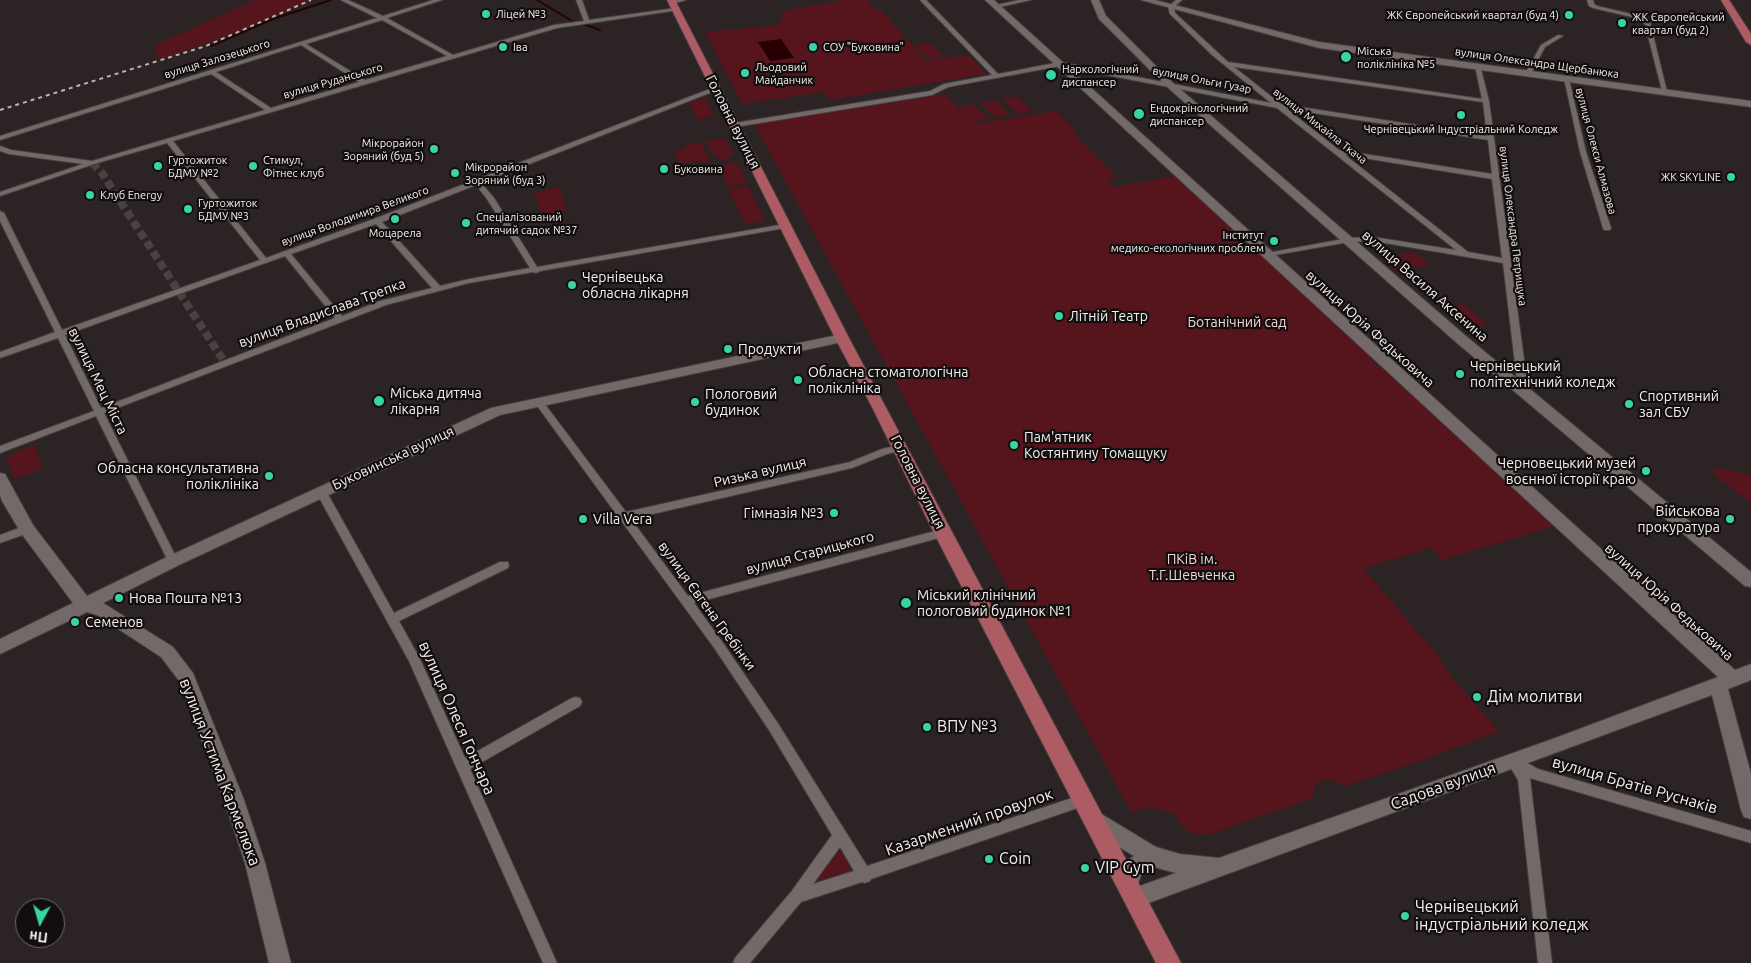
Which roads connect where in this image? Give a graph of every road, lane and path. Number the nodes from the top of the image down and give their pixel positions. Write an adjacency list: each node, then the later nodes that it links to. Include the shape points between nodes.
1 (344, 0): 15 (street)
2 (439, 0): 15 (street, вулиця Залозецького)
3 (579, 0): 16 (street)
4 (682, 0): 13 (street)
5 (923, 0): 26 (street)
6 (1028, 0): 12 (street)
7 (1095, 0): 29 (street, вулиця Василя Аксенина, via 1102,17)
8 (1145, 0): 14 (street, вулиця Олександра Щербанюка)
9 (1179, 0): 14 (street)
10 (1590, 0): 31 (street, via 1595,7 1648,22)
11 (1725, 0): 18 (main road)
12 (992, 3): 22 (street, вулиця Юрія Федьковича)
13 (673, 4): 16 (street, вулиця Руданського); 30 (main road, Головна вулиця)
14 (1171, 7): 21 (street, вулиця Михайла Ткача, via 1172,13); 23 (street, вулиця Олександра Щербанюка, via 1299,41)
15 (383, 18): 19 (street, вулиця Залозецького); 20 (street)
16 (588, 21): 20 (street, вулиця Руданського, via 556,26)
17 (1560, 36): 25 (street, via 1543,46)
18 (1751, 42)
19 (301, 43): 24 (street, вулиця Залозецького); 28 (street)
20 (453, 57): 28 (street, вулиця Руданського)
21 (1225, 63): 32 (street); 34 (street, вулиця Михайла Ткача)
22 (1060, 64): 26 (street, вулиця Ольги Гузар); 29 (street, вулиця Ольги Гузар); 53 (street, вулиця Юрія Федьковича)
23 (1478, 66): 25 (street, вулиця Олександра Щербанюка); 32 (street, вулиця Олександра Петрищука)
24 (211, 71): 35 (street); 37 (street, вулиця Залозецького)
25 (1528, 74): 27 (street, вулиця Олександра Щербанюка)
26 (996, 75): 36 (street, вулиця Ольги Гузар, via 946,85 932,94)
27 (1566, 79): 31 (street, вулиця Олександра Щербанюка); 49 (street, вулиця Олекси Алмазова, via 1583,152)
28 (365, 83): 35 (street, вулиця Руданського)
29 (1169, 84): 34 (street, вулиця Ольги Гузар); 50 (street, вулиця Василя Аксенина)
30 (715, 89): 36 (main road, Головна вулиця); 44 (street, вулиця Володимира Великого)
31 (1665, 91): 33 (street, вулиця Олександра Щербанюка)
32 (1486, 101): 38 (street, вулиця Олександра Петрищука)
33 (1751, 104)
34 (1279, 106): 38 (street, вулиця Ольги Гузар); 41 (street, вулиця Михайла Ткача)
35 (269, 110): 39 (street, вулиця Руданського)
36 (735, 125): 48 (main road, Головна вулиця)
37 (0, 138)
38 (1490, 138): 43 (street, вулиця Олександра Петрищука)
39 (168, 140): 42 (street, вулиця Руданського); 54 (street)
40 (0, 148): 42 (street, via 9,152)
41 (1337, 152): 43 (street); 52 (street, вулиця Михайла Ткача)
42 (92, 162): 45 (street, вулиця Руданського)
43 (1495, 177): 55 (street, вулиця Олександра Петрищука)
44 (477, 182): 47 (street, вулиця Володимира Великого); 56 (street)
45 (0, 194)
46 (0, 213): 59 (street, вулиця Мец Міста)
47 (377, 221): 51 (street, вулиця Володимира Великого); 57 (street)
48 (785, 226): 56 (street, вулиця Владислава Трепка); 60 (main road, Головна вулиця)
49 (1607, 228)
50 (1348, 240): 52 (street, via 1388,241); 53 (street); 62 (street, вулиця Василя Аксенина)
51 (287, 254): 54 (street, вулиця Володимира Великого); 58 (street)
52 (1465, 254): 55 (street)
53 (1267, 255): 81 (street, вулиця Юрія Федьковича)
54 (265, 261): 59 (street, вулиця Володимира Великого)
55 (1506, 261): 62 (street, вулиця Олександра Петрищука)
56 (536, 271): 57 (street, вулиця Владислава Трепка)
57 (437, 288): 58 (street, вулиця Владислава Трепка)
58 (340, 319): 64 (street, вулиця Владислава Трепка)
59 (60, 334): 61 (street, вулиця Володимира Великого); 64 (street, вулиця Мец Міста)
60 (842, 338): 63 (street, Буковинська вулиця); 65 (main road, Головна вулиця)
61 (0, 355)
62 (1523, 389): 75 (street, вулиця Василя Аксенина)
63 (538, 401): 68 (street, Буковинська вулиця, via 496,411); 69 (street, вулиця Євгена Гребінки)
64 (98, 412): 66 (street, вулиця Владислава Трепка); 73 (street, вулиця Мец Міста)
65 (900, 448): 69 (street, Ризька вулиця, via 852,465); 71 (main road, Головна вулиця)
66 (0, 450)
67 (0, 478): 70 (street, вулиця Устима Кармелюка)
68 (321, 492): 73 (street, Буковинська вулиця); 78 (street, вулиця Олеся Гончара)
69 (623, 517): 76 (street, вулиця Євгена Гребінки)
70 (27, 529): 72 (street); 77 (street, вулиця Устима Кармелюка)
71 (943, 533): 76 (street, вулиця Старицького); 85 (main road, Головна вулиця)
72 (0, 539)
73 (173, 561): 77 (street, Буковинська вулиця)
74 (504, 565): 78 (street)
75 (1751, 581)
76 (685, 601): 88 (street, вулиця Євгена Гребінки, via 773,726)
77 (84, 604): 79 (street, Буковинська вулиця); 95 (street, вулиця Устима Кармелюка, via 103,610 167,652 187,678 252,854)
78 (393, 619): 84 (street, вулиця Олеся Гончара)
79 (0, 647)
80 (1751, 672): 81 (street, Садова вулиця)
81 (1725, 682): 83 (street, Садова вулиця); 86 (street)
82 (576, 702): 84 (street)
83 (1512, 760): 89 (street, вулиця Братів Руснаків, via 1535,774); 91 (street, Садова вулиця); 99 (street, via 1524,779)
84 (461, 767): 96 (street, вулиця Олеся Гончара)
85 (1084, 800): 87 (main road, Головна вулиця); 92 (street, Казарменний провулок)
86 (1751, 810)
87 (1096, 822): 90 (street); 93 (main road, Головна вулиця)
88 (840, 835): 92 (street, вулиця Євгена Гребінки); 94 (street)
89 (1751, 837)
90 (1152, 856): 91 (street, via 1175,863); 93 (street, via 1132,869)
91 (1221, 867): 93 (street, Садова вулиця)
92 (865, 876): 94 (street, Казарменний провулок)
93 (1131, 890): 98 (main road, Головна вулиця)
94 (796, 897): 97 (street)
95 (280, 963)
96 (550, 963)
97 (740, 963)
98 (1169, 963)
99 (1545, 963)

